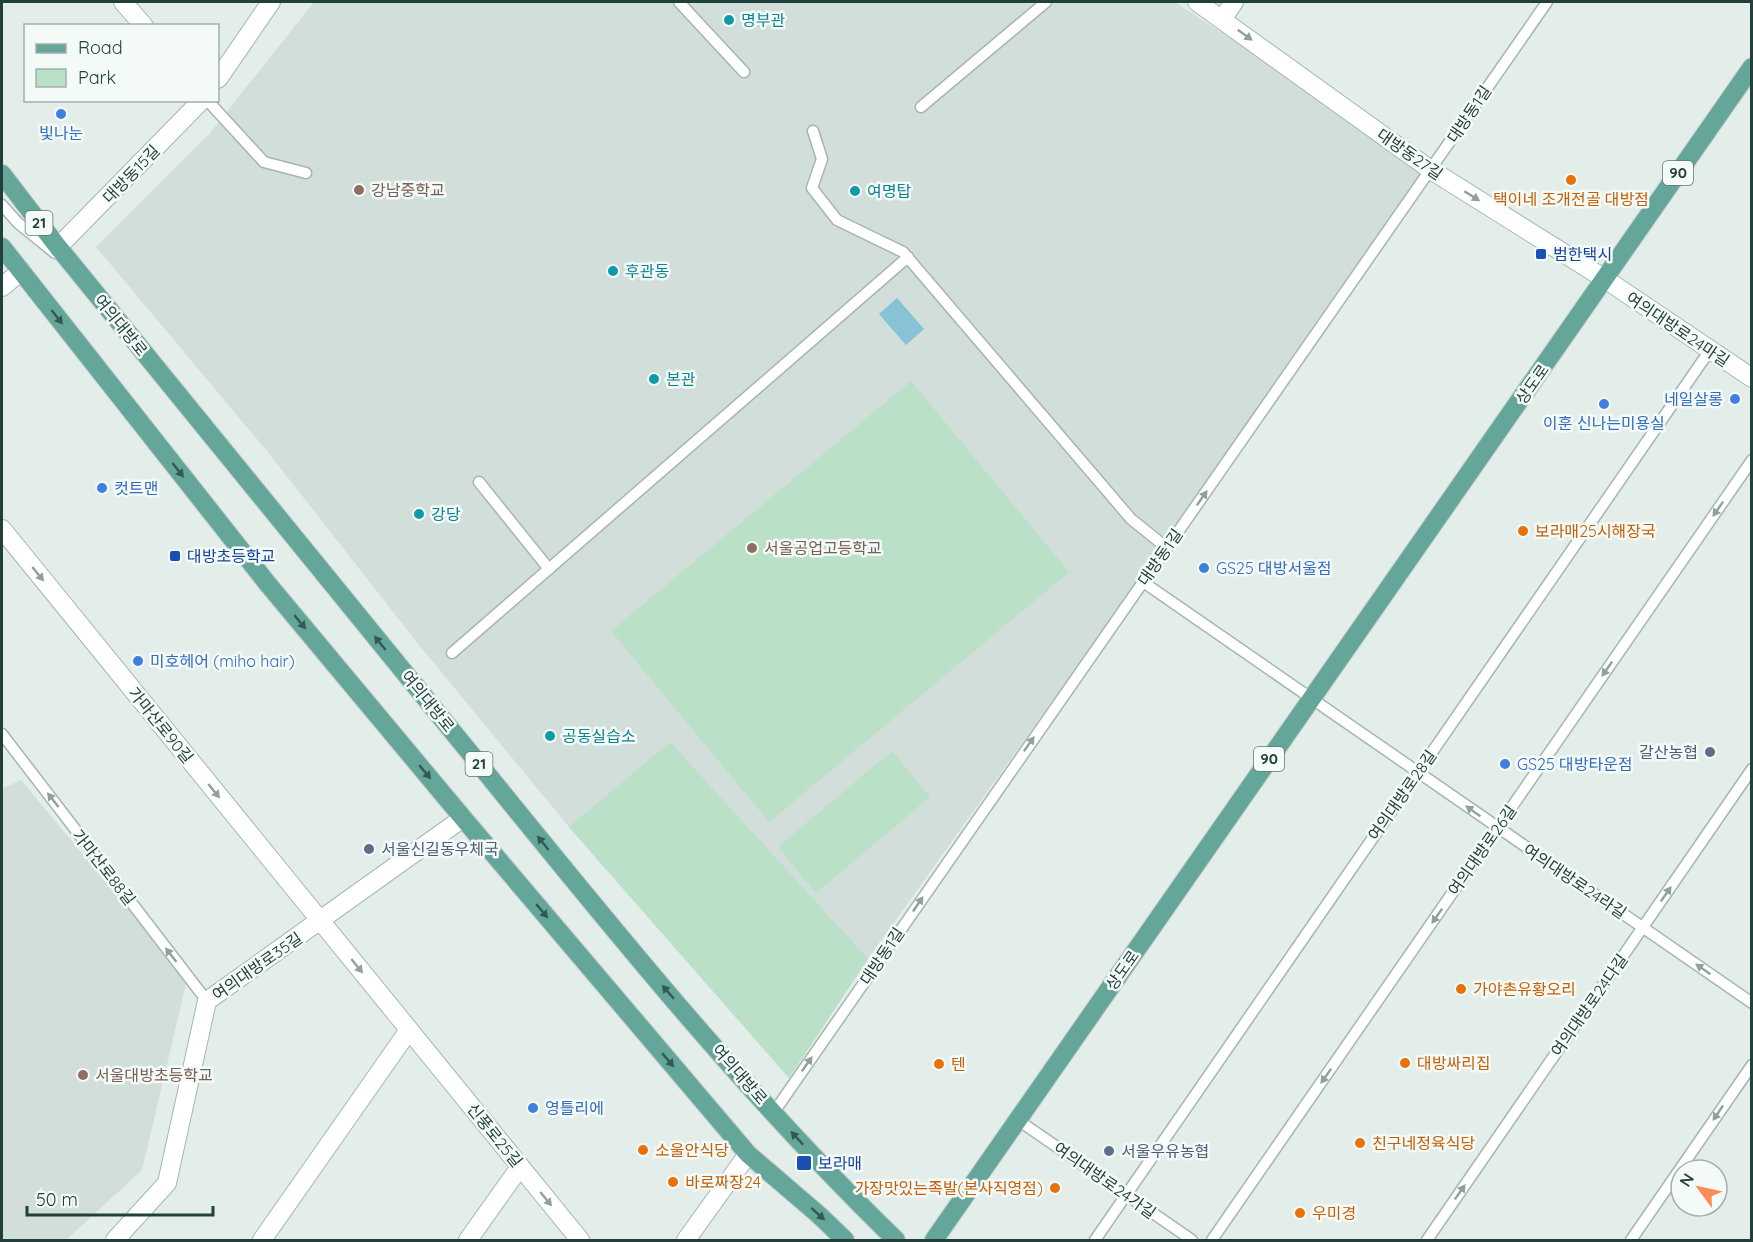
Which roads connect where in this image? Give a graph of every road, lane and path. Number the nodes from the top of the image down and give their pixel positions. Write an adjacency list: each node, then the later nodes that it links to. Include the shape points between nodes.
1 (123, 2): 9 (street)
2 (271, 2): 12 (street)
3 (679, 2): 11 (lane)
4 (1046, 2): 15 (lane)
5 (1197, 2): 8 (street, 대방동27길)
6 (1234, 2): 8 (street)
7 (1547, 2): 17 (lane, 대방동1길)
8 (1223, 18): 17 (street, 대방동27길, one-way to 17)
9 (142, 24)
10 (1752, 68): 26 (main road, 상도로 / 90)
11 (744, 72)
12 (219, 78)
13 (200, 102): 21 (street, 대방동15길)
14 (209, 102): 18 (lane, via 264,162)
15 (921, 107)
16 (813, 131): 23 (lane, via 822,159 813,188 837,220)
17 (1431, 170): 26 (street, 대방동27길, one-way to 26); 33 (lane, 대방동1길, one-way to 17)
18 (306, 173)
19 (2, 174): 21 (main road, 여의대방로 / 21)
20 (2, 205): 25 (lane)
21 (58, 247): 25 (main road, 여의대방로 / 21)
22 (2, 248): 24 (main road)
23 (908, 256): 33 (lane, via 1131,519); 34 (lane)
24 (21, 271): 27 (street); 41 (main road, one-way to 41, via 267,583)
25 (78, 272): 49 (main road, 여의대방로 / 21, one-way to 25, via 620,937)
26 (1605, 279): 28 (street, 여의대방로24마길); 37 (main road, 상도로 / 90)
27 (2, 287)
28 (1710, 350): 29 (street, 여의대방로24마길); 40 (lane, 여의대방로28길)
29 (1752, 378)
30 (1752, 460): 42 (lane, 여의대방로26길, one-way to 42)
31 (479, 482): 34 (lane)
32 (2, 529): 43 (street, 가마산로90길, one-way to 43)
33 (1167, 548): 35 (lane, 대방동1길)
34 (549, 569): 36 (lane)
35 (1143, 582): 37 (lane); 49 (lane, 대방동1길, one-way to 35)
36 (452, 653)
37 (1311, 699): 40 (lane, 여의대방로24라길); 50 (main road, 상도로 / 90)
38 (2, 734): 45 (lane, 가마산로88길, one-way to 38)
39 (1752, 769): 44 (lane, 여의대방로24다길, one-way to 39)
40 (1417, 773): 42 (lane, 여의대방로24라길, one-way to 40); 53 (lane, 여의대방로28길)
41 (463, 818): 43 (street, 여의대방로35길); 51 (main road, one-way to 51)
42 (1497, 828): 44 (lane, 여의대방로24라길); 64 (lane, 여의대방로26길, one-way to 64)
43 (320, 921): 45 (street, 여의대방로35길); 47 (street, 신풍로25길, one-way to 47)
44 (1642, 927): 46 (lane, 여의대방로24라길, one-way to 44); 65 (lane, 여의대방로24다길, one-way to 44)
45 (207, 1001): 54 (street, 여의대방로35길, via 167,1184)
46 (1752, 1003)
47 (409, 1030): 52 (street, 신풍로25길); 55 (street)
48 (1752, 1065): 66 (lane, one-way to 66)
49 (774, 1112): 60 (main road, 여의대방로 / 21, one-way to 49)
50 (1018, 1120): 53 (lane, 여의대방로24가길); 61 (main road, 상도로 / 90)
51 (748, 1154): 58 (street); 59 (main road, one-way to 59)
52 (520, 1167): 56 (street); 57 (street, 신풍로25길, one-way to 57)
53 (1125, 1195): 62 (lane, 여의대방로28길); 63 (lane, 여의대방로24가길)
54 (115, 1240)
55 (262, 1240)
56 (468, 1240)
57 (580, 1240)
58 (686, 1240)
59 (845, 1240)
60 (896, 1240)
61 (934, 1240)
62 (1095, 1240)
63 (1192, 1240)
64 (1212, 1240)
65 (1426, 1240)
66 (1631, 1240)

